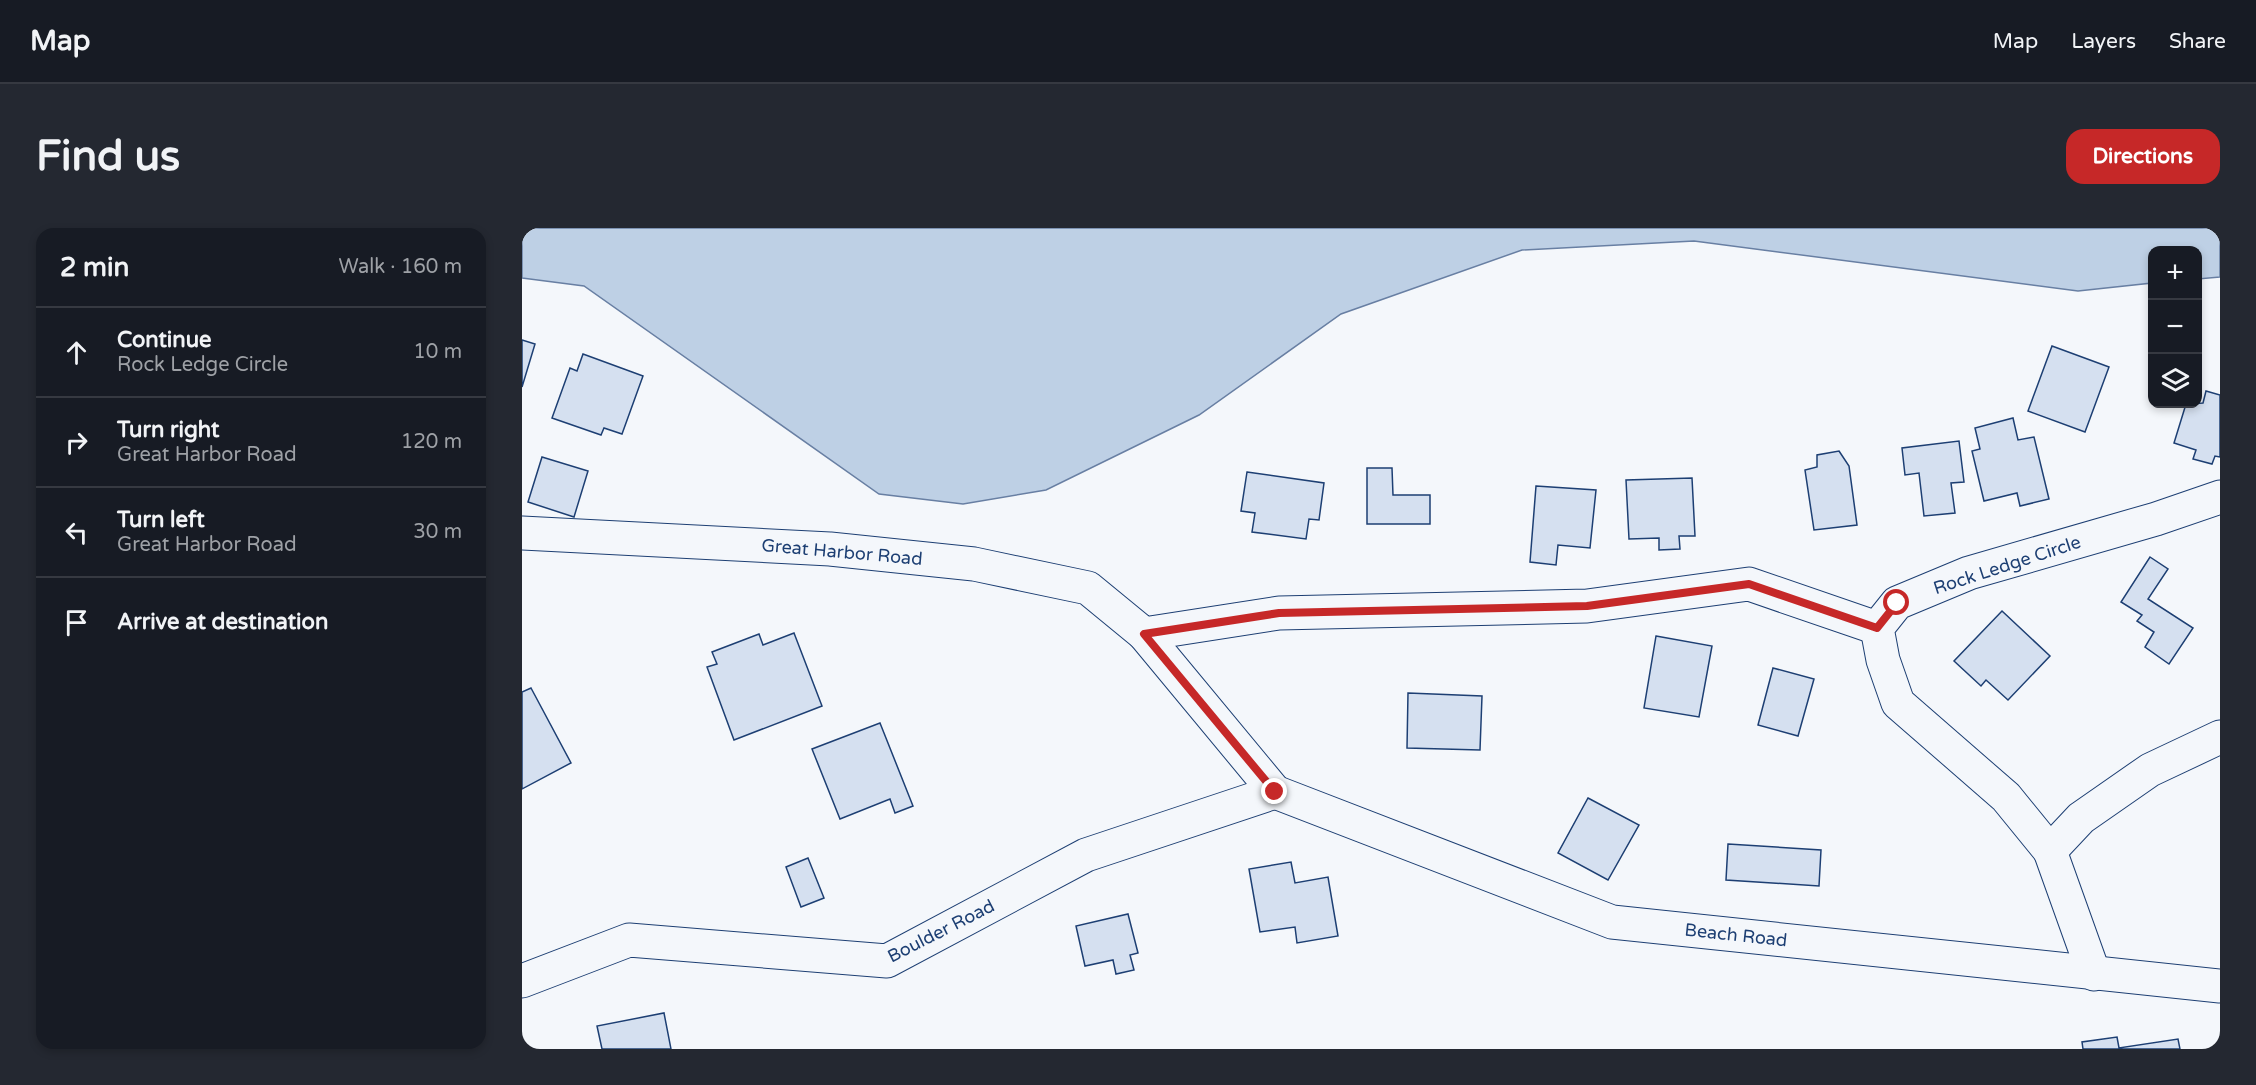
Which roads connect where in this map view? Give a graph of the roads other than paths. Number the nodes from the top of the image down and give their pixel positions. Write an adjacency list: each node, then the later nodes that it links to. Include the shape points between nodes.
1 (2220, 497): 3 (street, Rock Ledge Circle, via 1969,573 1897,603)
2 (522, 533): 4 (street, Great Harbor Road, via 830,549 974,564 1088,588)
3 (1877, 628): 4 (street, via 1749,584 1587,606 1279,613); 7 (street, via 1898,704 2006,797)
4 (1144, 634): 6 (street, Great Harbor Road)
5 (2220, 737): 7 (street, via 2150,770 2080,818)
6 (1275, 792): 8 (street, Beach Road, via 1612,922); 9 (street, Boulder Road, via 1086,855 887,962 629,940)
7 (2050, 851): 8 (street)
8 (2094, 974): 10 (street, Beach Road)
9 (522, 981)
10 (2220, 986)

